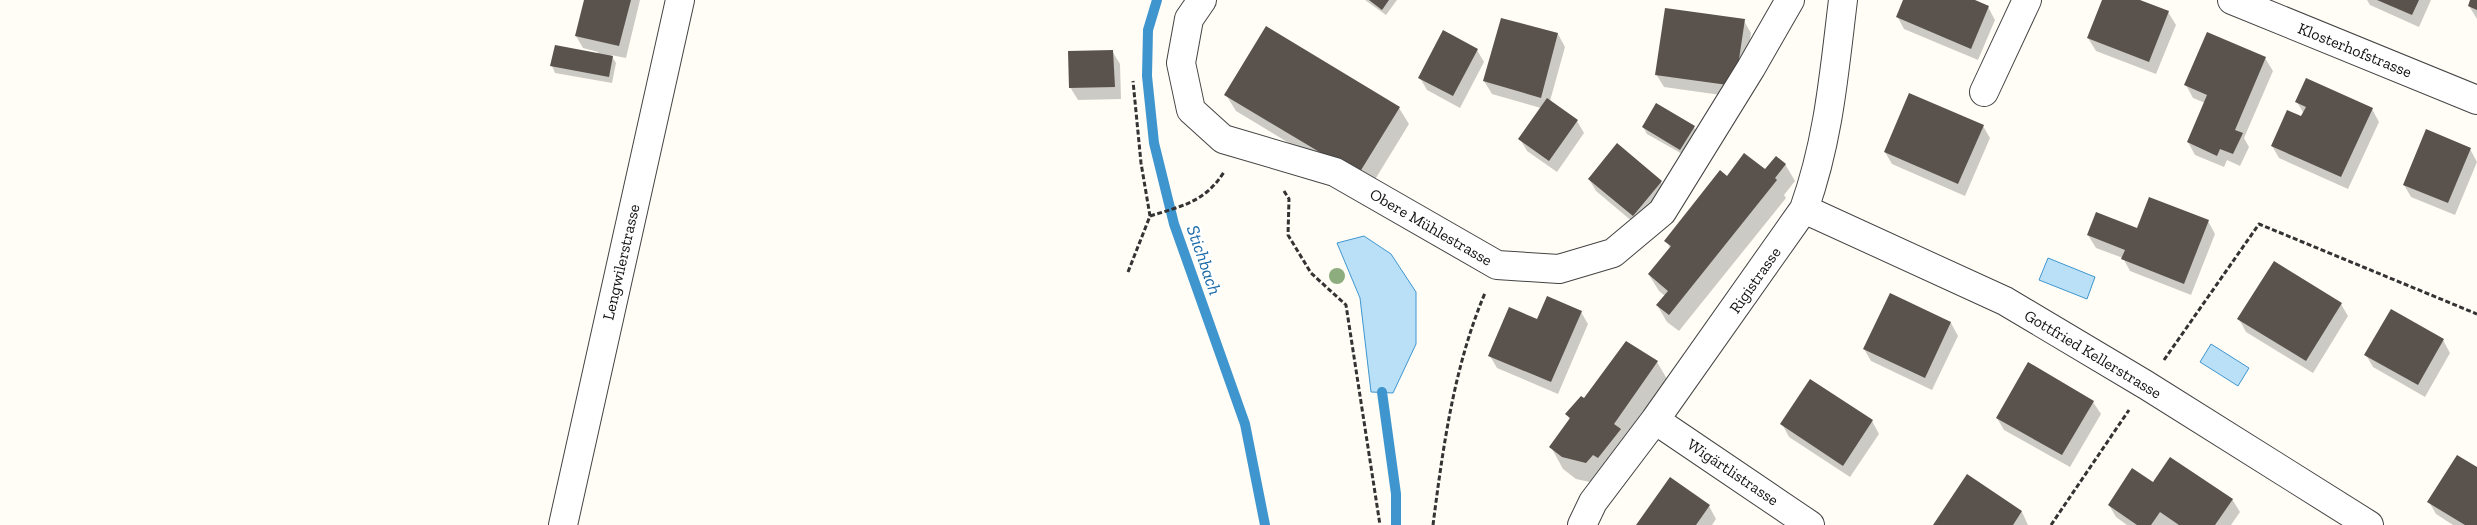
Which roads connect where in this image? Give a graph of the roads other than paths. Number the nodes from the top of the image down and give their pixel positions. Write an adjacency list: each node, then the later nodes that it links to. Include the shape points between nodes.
1 (680, 0): 11 (street, Lengwilerstrasse)
2 (1202, 0): 3 (street, Obere Mühlestrasse, via 1189,19 1181,63 1191,110 1222,139 1335,172 1497,265 1559,269 1613,253 1662,212)
3 (1790, 0)
4 (1843, 0): 9 (street, Rigistrasse, via 1827,130)
5 (2027, 0): 7 (street)
6 (2232, 0): 8 (street, Klosterhofstrasse)
7 (1984, 92)
8 (2477, 100)
9 (1804, 209): 10 (street, Rigistrasse); 14 (street, Gottfried Kellerstrasse, via 2005,301)
10 (1656, 420): 12 (street, Rigistrasse, via 1593,502); 13 (street, Wigärtlistrasse)
11 (563, 525)
12 (1582, 525)
13 (1810, 525)
14 (2369, 525)

